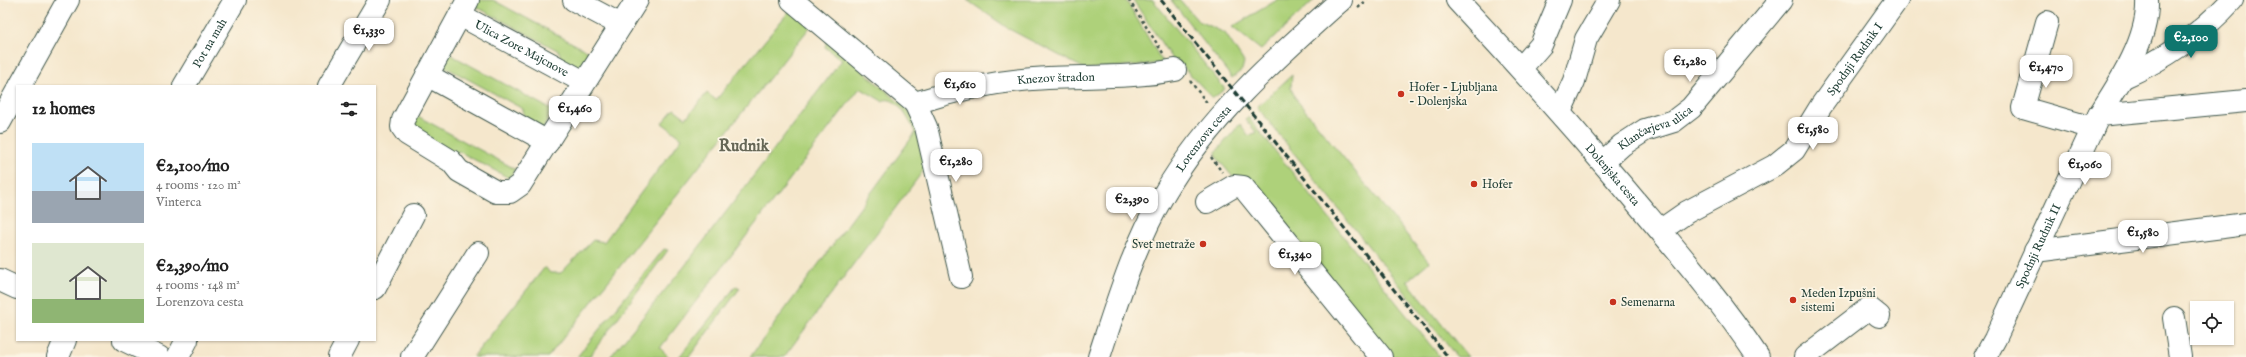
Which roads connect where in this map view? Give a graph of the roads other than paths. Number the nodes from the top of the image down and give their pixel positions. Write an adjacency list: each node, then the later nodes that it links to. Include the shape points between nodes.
1 (68, 0): 23 (street)
2 (234, 0): 24 (street, Pot na mah)
3 (380, 0): 25 (street)
4 (574, 0): 17 (street)
5 (636, 0): 17 (street, Ulica Zore Majcnove)
6 (792, 0): 28 (street)
7 (1457, 0): 18 (street, Dolenjska cesta)
8 (1560, 0): 18 (street, via 1541,45)
9 (1609, 0): 29 (street, via 1586,39 1574,81)
10 (1781, 0): 33 (street, Klančarjeva ulica, via 1691,108 1674,121 1645,130)
11 (1897, 0): 37 (street, Spodnji Rudnik I, via 1821,106 1794,150 1774,166 1687,212)
12 (2147, 0): 21 (street, Spodnji Rudnik II, via 2138,43)
13 (2232, 0): 21 (street, via 2185,42 2150,66)
14 (1339, 1): 55 (street, Lorenzova cesta, via 1221,115 1164,194 1130,265)
15 (464, 7): 20 (street, Ulica Zore Majcnove); 22 (street, Ulica Zore Majcnove)
16 (2047, 22): 31 (street, via 2023,108)
17 (621, 25): 22 (street, Ulica Zore Majcnove)
18 (1521, 68): 29 (street, Dolenjska cesta)
19 (1175, 70): 28 (street, Knezov štradon, via 1128,76 1006,82 959,89)
20 (427, 75): 32 (street); 32 (street, Ulica Zore Majcnove, via 403,120 404,131 451,162 459,171 501,193 512,191 520,185)
21 (2122, 78): 31 (street, Spodnji Rudnik II)
22 (584, 82): 32 (street, Ulica Zore Majcnove)
23 (21, 85)
24 (185, 85)
25 (331, 85)
26 (16, 93): 30 (street)
27 (2246, 101): 31 (street)
28 (914, 103): 40 (street, via 926,127)
29 (1560, 112): 33 (street, Dolenjska cesta)
30 (0, 122)
31 (2096, 122): 38 (street, Spodnji Rudnik II)
32 (548, 142)
33 (1602, 162): 37 (street, Dolenjska cesta)
34 (1207, 202): 56 (street, via 1234,186 1243,187 1252,195)
35 (413, 215): 42 (street)
36 (2246, 224): 38 (street)
37 (1661, 230): 57 (street, Dolenjska cesta, via 1734,320)
38 (2035, 251): 59 (street, Spodnji Rudnik II, via 1995,339)
39 (478, 252): 54 (street)
40 (961, 277)
41 (0, 280): 43 (street)
42 (376, 286)
43 (16, 288)
44 (1879, 316): 58 (street, via 1869,308)
45 (2174, 318): 60 (street)
46 (65, 341): 50 (street)
47 (126, 341): 51 (street)
48 (186, 341): 52 (street)
49 (347, 341): 53 (street)
50 (58, 357)
51 (159, 357)
52 (178, 357)
53 (339, 357)
54 (412, 357)
55 (1098, 357)
56 (1381, 357)
57 (1758, 357)
58 (1805, 357)
59 (1984, 357)
60 (2180, 357)

